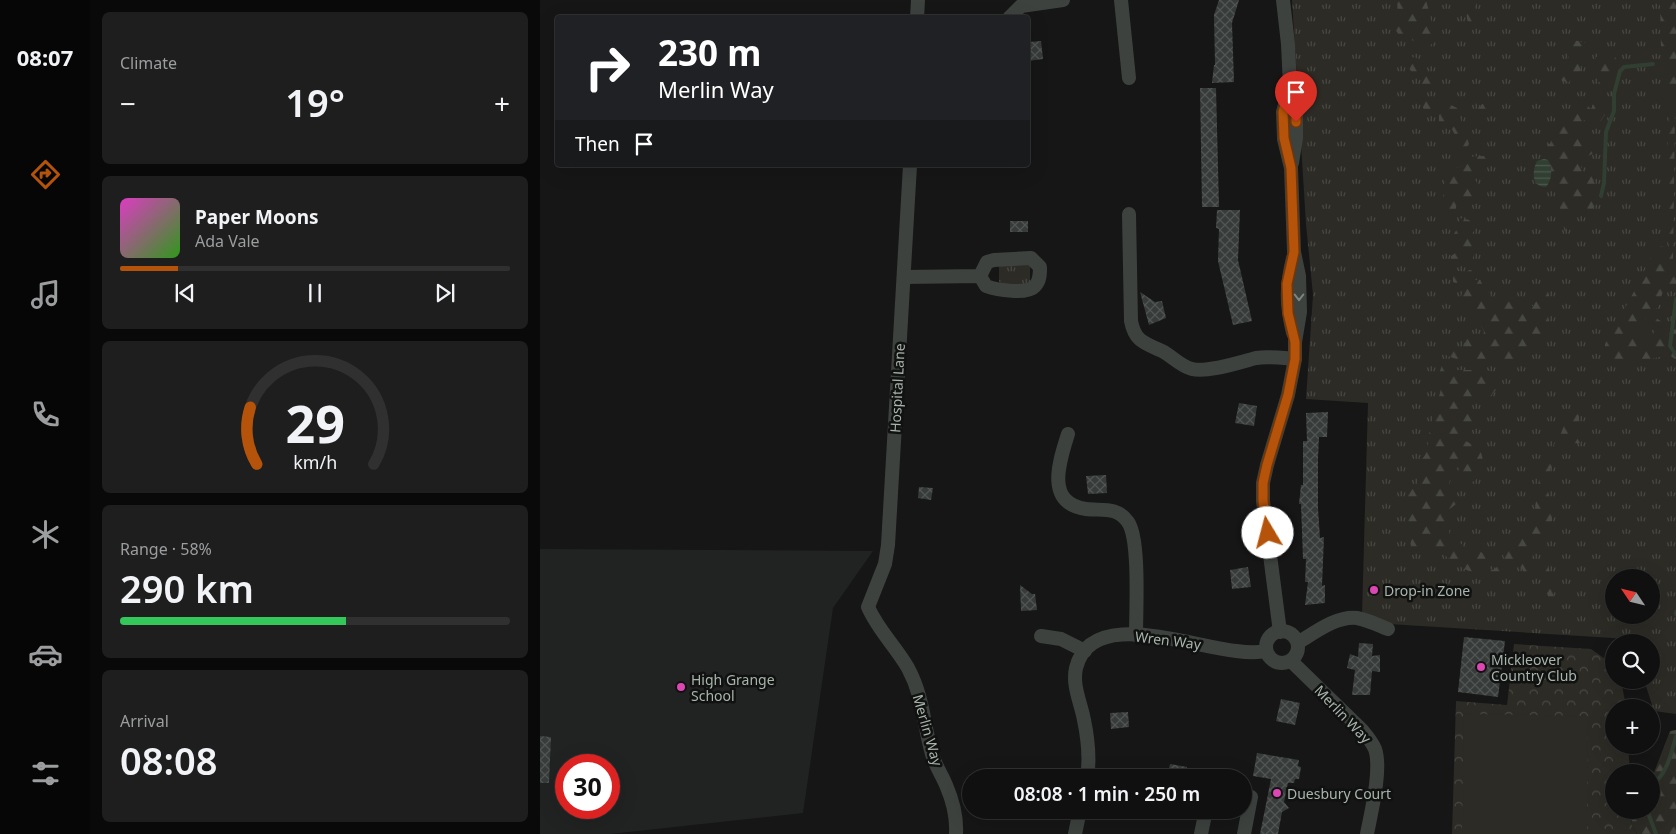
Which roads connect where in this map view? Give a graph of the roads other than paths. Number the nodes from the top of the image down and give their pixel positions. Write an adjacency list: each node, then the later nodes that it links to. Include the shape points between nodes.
1 (918, 0): 6 (street)
2 (1063, 0): 5 (street)
3 (1121, 0): 8 (street)
4 (1283, 0): 13 (street, via 1290,86 1296,105 1296,138 1291,168 1300,312)
5 (1018, 3): 7 (street)
6 (917, 15)
7 (1011, 15)
8 (1129, 78)
9 (910, 167): 12 (street, Hospital Lane)
10 (1130, 214): 13 (street, via 1131,321 1136,336 1142,342 1193,369 1258,358)
11 (980, 276): 12 (street)
12 (904, 278): 15 (street, Hospital Lane, via 888,545 885,564)
13 (1295, 359): 17 (street, via 1263,483)
14 (1068, 434): 18 (street, via 1058,473 1060,491 1079,507 1113,510 1128,520 1132,528)
15 (868, 607): 28 (street, Merlin Way, via 908,669 919,695 932,754 954,806)
16 (1388, 629): 20 (street, via 1360,618 1348,618 1336,621)
17 (1280, 632): 20 (street, via 1290,634); 22 (street, via 1269,637)
18 (1136, 635): 21 (street, Wren Way, via 1097,640); 22 (street, Wren Way, via 1250,653)
19 (1041, 636): 21 (street, via 1060,639)
20 (1299, 642): 23 (street, via 1299,650)
21 (1084, 651): 24 (street, via 1076,669 1076,688 1084,720)
22 (1266, 651): 23 (street, via 1274,661)
23 (1291, 661): 32 (street, Merlin Way, via 1362,730 1375,749 1378,765)
24 (1088, 769)
25 (1078, 819): 29 (street)
26 (1204, 819): 30 (street)
27 (1247, 819): 31 (street)
28 (956, 834)
29 (1075, 834)
30 (1201, 834)
31 (1244, 834)
32 (1367, 834)

